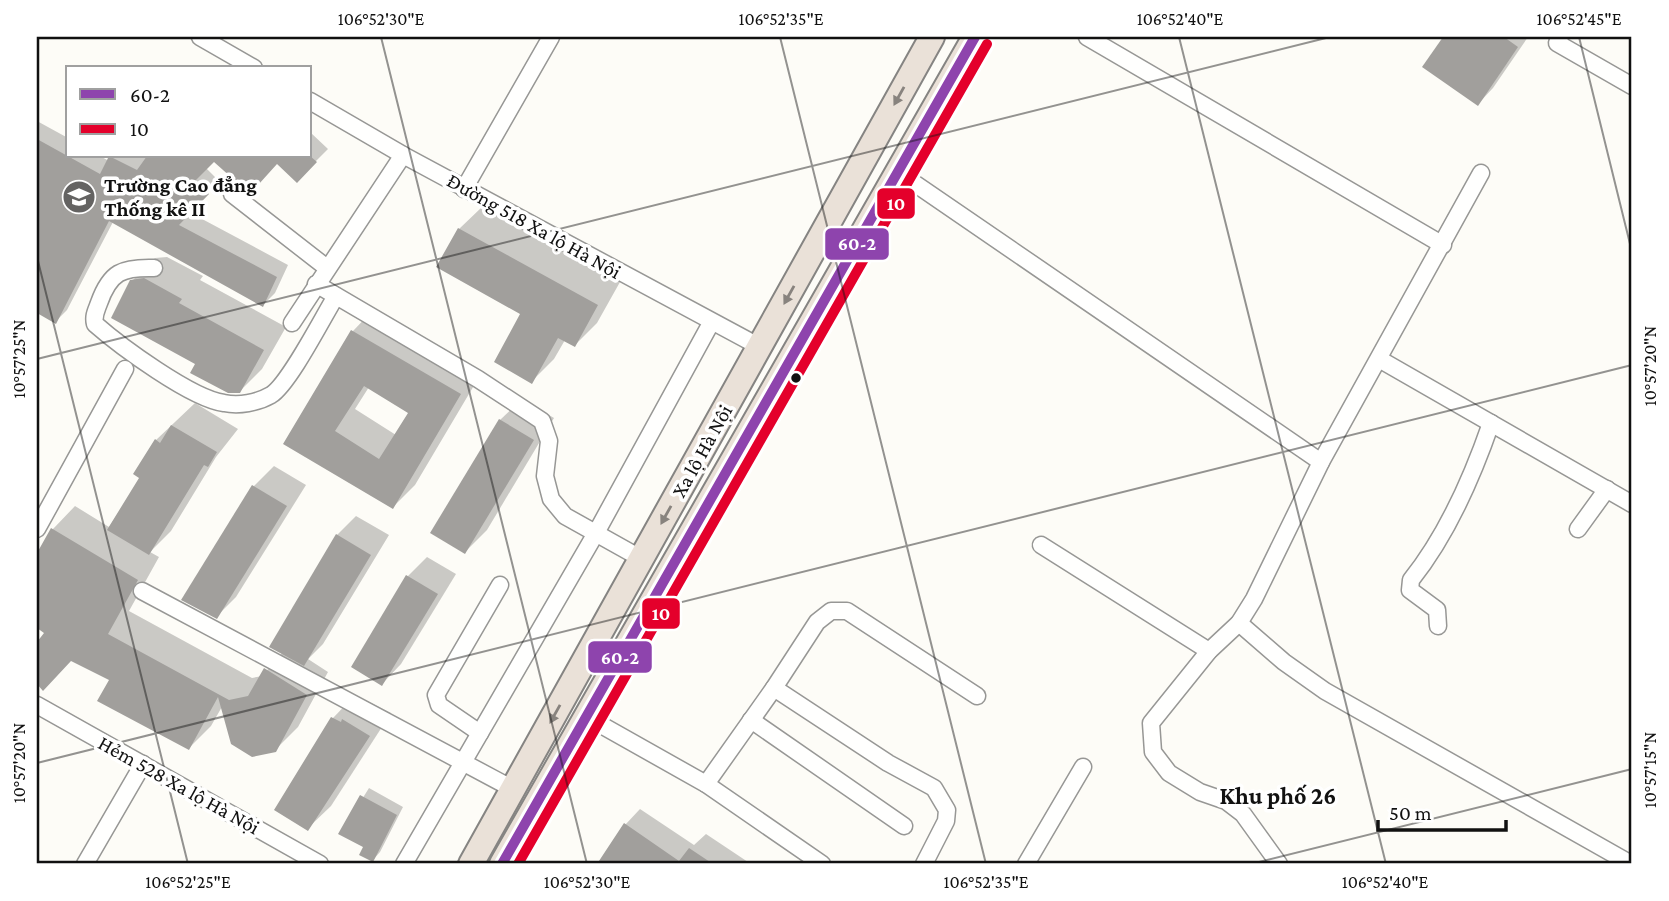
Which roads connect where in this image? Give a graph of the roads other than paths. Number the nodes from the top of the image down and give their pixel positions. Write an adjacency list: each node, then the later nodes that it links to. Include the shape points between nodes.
1 (551, 37): 13 (street)
2 (932, 37): 22 (highway, Xa lộ Hà Nội, one-way to 22)
3 (975, 37): 11 (highway, Xa lộ Hà Nội)
4 (1087, 37): 15 (street)
5 (210, 39): 7 (street)
6 (1554, 39): 8 (street)
7 (251, 66)
8 (1632, 86)
9 (312, 102): 10 (street, Đường 518 Xa lộ Hà Nội)
10 (403, 155): 13 (street, Đường 518 Xa lộ Hà Nội); 17 (street)
11 (898, 172): 26 (street); 42 (highway, Xa lộ Hà Nội)
12 (1481, 173): 15 (street)
13 (464, 188): 21 (street, Đường 518 Xa lộ Hà Nội)
14 (232, 194): 17 (street)
15 (1443, 245): 23 (street)
16 (154, 268): 19 (street, via 132,268 115,275 106,285 95,324 147,363 222,403 246,404 273,394)
17 (327, 268): 18 (street)
18 (316, 284): 19 (street); 20 (street)
19 (336, 296): 31 (street, via 542,421 549,441 545,476 551,499 565,516)
20 (292, 323)
21 (711, 323): 22 (street, Đường 518 Xa lộ Hà Nội); 31 (street)
22 (760, 347): 33 (highway, Xa lộ Hà Nội, one-way to 33)
23 (1379, 359): 25 (street); 26 (street)
24 (125, 369): 29 (street)
25 (1491, 423): 27 (street); 37 (street, via 1447,523 1411,580 1410,590 1437,610)
26 (1321, 462): 36 (street)
27 (1607, 489): 28 (street); 30 (street)
28 (1632, 504)
29 (37, 529)
30 (1578, 529)
31 (596, 533): 33 (street); 44 (street)
32 (1041, 545): 38 (street)
33 (642, 559): 49 (highway, Xa lộ Hà Nội, one-way to 49)
34 (500, 585): 44 (street, via 436,695 439,705)
35 (142, 591): 45 (street)
36 (1239, 623): 38 (street); 60 (street, via 1325,691)
37 (1438, 626)
38 (1209, 651): 59 (street, via 1151,723 1153,752 1169,773 1200,792 1226,800 1243,814)
39 (775, 688): 40 (street, via 817,622 831,611 847,611); 43 (street); 57 (street, via 933,788 947,810 946,821)
40 (977, 696)
41 (37, 705): 46 (street, Hẻm 528 Xa lộ Hà Nội)
42 (587, 717): 48 (street); 55 (highway, Xa lộ Hà Nội)
43 (751, 720): 48 (street); 50 (street)
44 (480, 733): 45 (street)
45 (463, 763): 49 (street); 53 (street)
46 (143, 764): 51 (street); 52 (street, Hẻm 528 Xa lộ Hà Nội)
47 (1083, 767): 58 (street)
48 (706, 783): 56 (street)
49 (513, 789): 54 (highway, Xa lộ Hà Nội)
50 (904, 827)
51 (85, 864)
52 (320, 864)
53 (404, 864)
54 (471, 864)
55 (502, 864)
56 (822, 864)
57 (924, 864)
58 (1026, 864)
59 (1279, 864)
60 (1631, 864)

